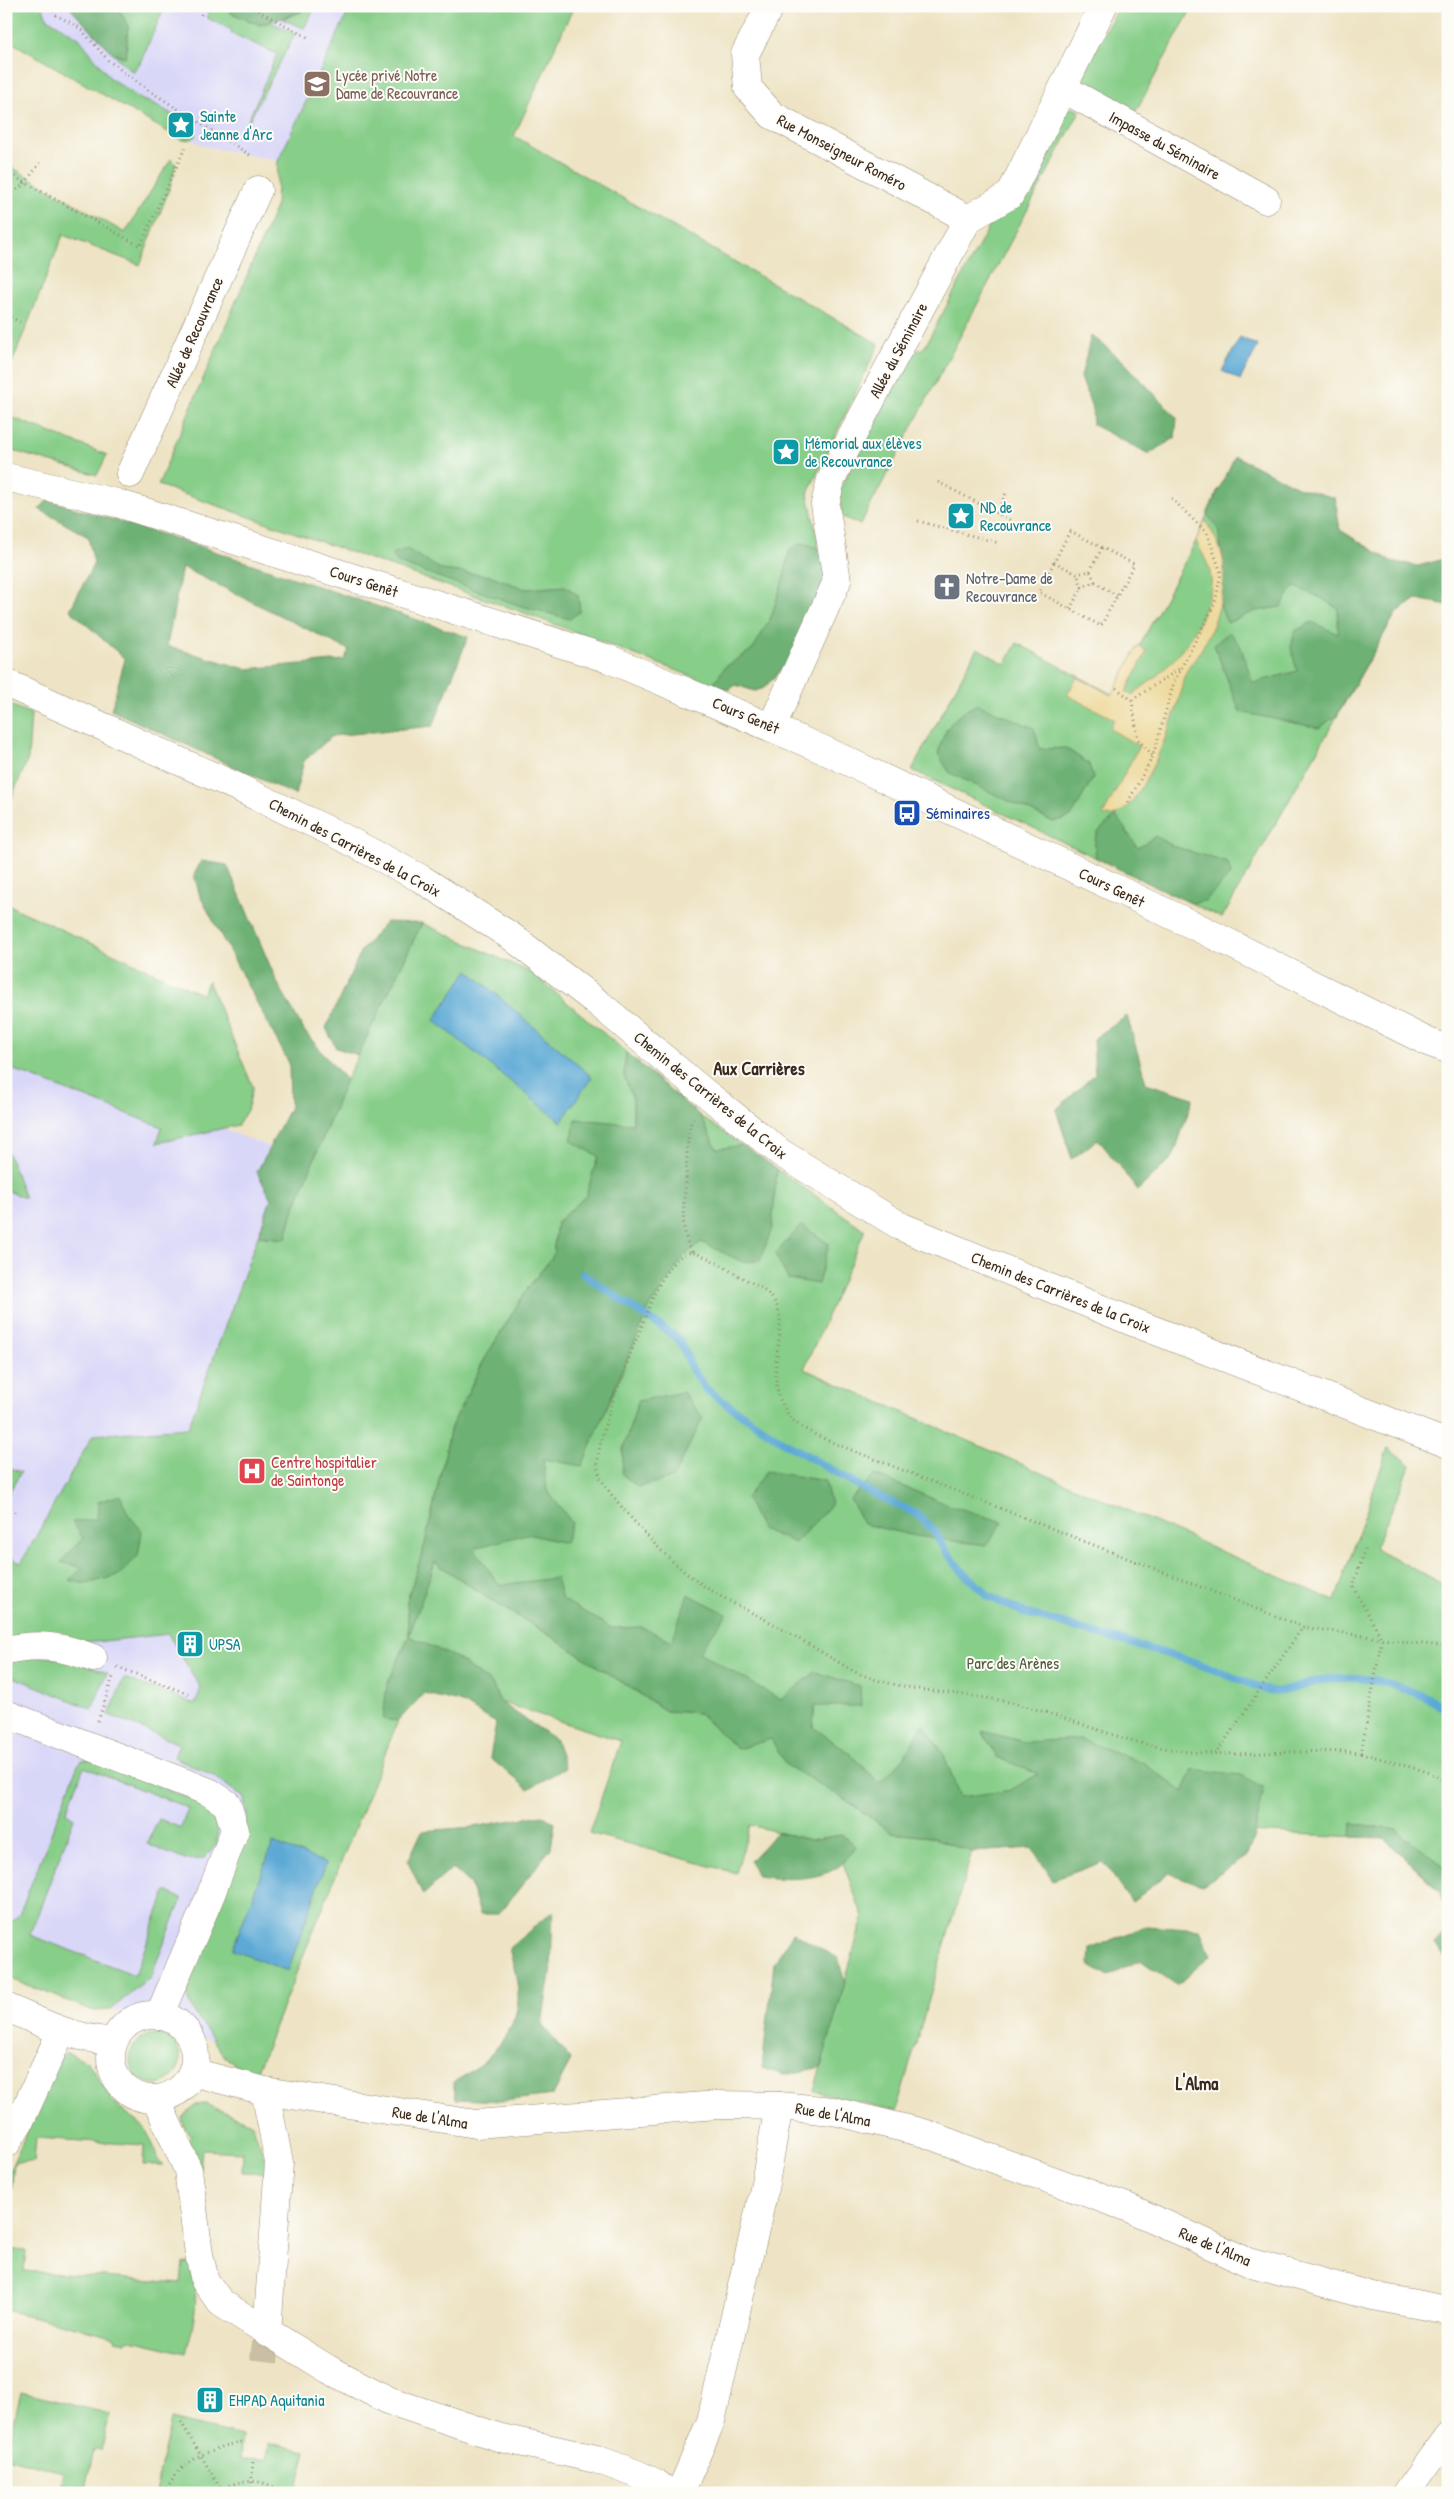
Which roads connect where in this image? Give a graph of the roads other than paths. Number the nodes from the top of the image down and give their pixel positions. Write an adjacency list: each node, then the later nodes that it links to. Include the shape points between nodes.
1 (770, 6): 6 (street, Rue Monseigneur Roméro, via 744,54 748,88 772,115)
2 (1103, 6): 3 (street)
3 (1064, 89): 5 (street, Impasse du Séminaire); 6 (street, via 1010,195)
4 (258, 190): 7 (street, Allée de Recouvrance)
5 (1266, 200)
6 (968, 219): 10 (street, Allée du Séminaire, via 850,438 831,480 825,504 837,581)
7 (130, 474)
8 (6, 477): 10 (street, Cours Genêt, via 117,503 609,659)
9 (6, 683): 12 (street, Chemin des Carrières de la Croix, via 245,791 420,878 528,949 781,1153 902,1227 1133,1322)
10 (772, 726): 11 (street, Cours Genêt)
11 (1448, 1049)
12 (1448, 1444)
13 (6, 1650): 14 (street, via 28,1646 66,1648)
14 (105, 1662)
15 (6, 1714): 17 (street, via 209,1792 227,1804 235,1830)
16 (6, 2007): 18 (street)
17 (159, 2016): 19 (street, via 144,2016 131,2021); 20 (street, via 171,2019 189,2036 194,2048)
18 (61, 2032): 19 (street); 24 (street)
19 (113, 2042): 22 (street, via 112,2070 119,2083 142,2098)
20 (192, 2072): 21 (street, Rue de l'Alma); 22 (street, via 178,2091)
21 (265, 2091): 23 (street, Rue de l'Alma, via 476,2124 717,2105); 26 (street, via 280,2162)
22 (156, 2099): 26 (street, via 188,2170 205,2282 221,2303)
23 (779, 2106): 25 (street, Rue de l'Alma, via 834,2111 924,2133 1129,2208 1248,2262 1372,2296); 29 (street, via 763,2194 711,2421)
24 (6, 2144)
25 (1448, 2310)
26 (261, 2329): 28 (street, via 328,2370 390,2401 500,2438 596,2459 637,2474)
27 (1448, 2436): 30 (street)
28 (669, 2493)
29 (680, 2493)
30 (1407, 2493)

